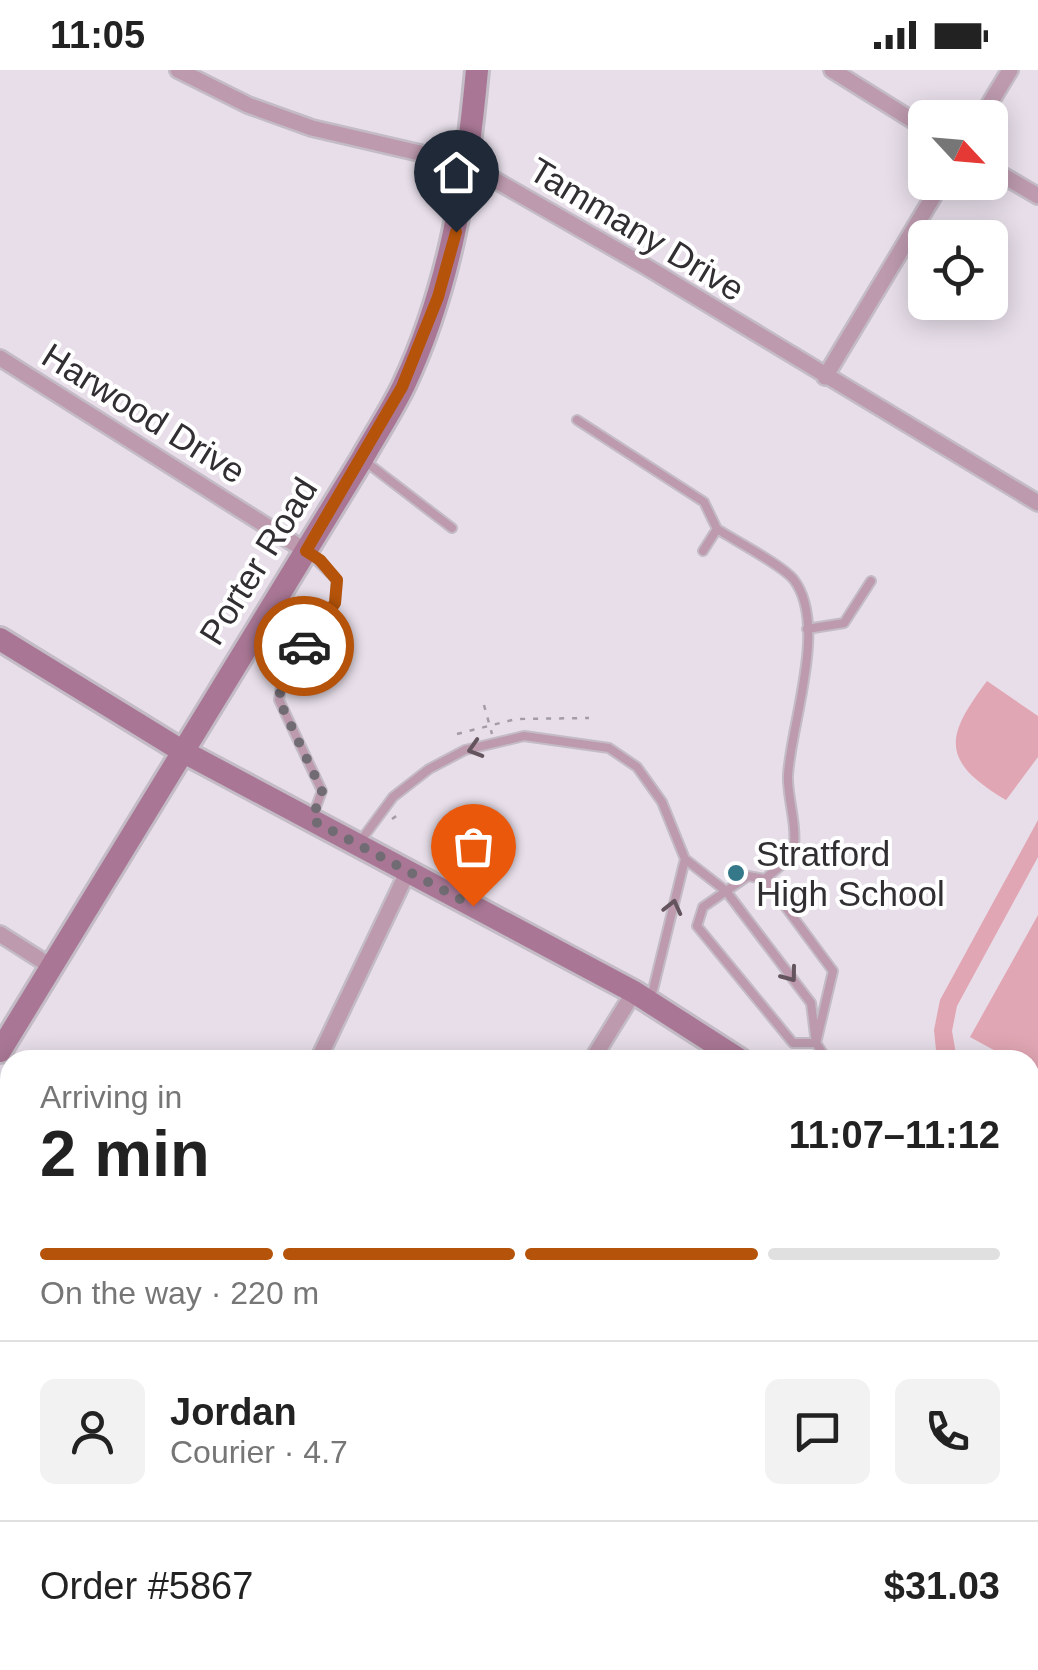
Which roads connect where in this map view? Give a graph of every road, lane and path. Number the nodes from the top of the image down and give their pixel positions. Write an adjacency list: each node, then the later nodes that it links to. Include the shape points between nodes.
1 (178, 70): 7 (street, Tammany Drive, via 312,128)
2 (477, 70): 7 (street, Porter Road)
3 (832, 70): 6 (street)
4 (1010, 70): 5 (street)
5 (992, 100)
6 (908, 117)
7 (467, 164): 12 (street, Tammany Drive); 14 (street, Porter Road, via 438,297 402,387)
8 (1008, 178): 9 (street)
9 (1038, 196)
10 (931, 200): 12 (street)
11 (0, 358): 18 (street, Harwood Drive)
12 (826, 378): 15 (street, Tammany Drive)
13 (578, 420): 17 (lane, via 704,502)
14 (362, 459): 16 (lane); 18 (street, Porter Road)
15 (1038, 504)
16 (452, 528)
17 (717, 529): 19 (lane); 21 (lane, via 794,578 808,612)
18 (306, 551): 28 (street, Porter Road); 30 (lane, via 337,580 335,603 282,678 279,700 322,791)
19 (703, 551)
20 (871, 581): 21 (lane, via 844,623)
21 (807, 629): 35 (lane, via 788,780 794,846)
22 (0, 639): 28 (street)
23 (484, 705): 25 (path)
24 (589, 718): 25 (path)
25 (490, 725): 26 (path); 27 (path)
26 (457, 734)
27 (494, 743): 32 (lane, one-way to 32, via 429,769 393,796); 33 (lane, via 524,736 610,748 637,767 662,802)
28 (182, 751): 30 (street); 38 (street, Porter Road)
29 (402, 812): 31 (path)
30 (312, 820): 32 (street)
31 (387, 823)
32 (358, 844): 34 (street)
33 (684, 859): 36 (lane); 39 (lane, one-way to 33)
34 (408, 872): 39 (street); 42 (street)
35 (764, 879): 36 (lane, via 748,876); 40 (lane, via 834,972)
36 (726, 891): 40 (lane, one-way to 40, via 811,1003); 40 (lane, via 703,907 698,926 792,1043)
37 (0, 934): 38 (street)
38 (52, 966): 41 (street, Porter Road)
39 (642, 997): 43 (street); 44 (street)
40 (816, 1042): 45 (lane)
41 (1, 1050)
42 (323, 1050)
43 (600, 1050)
44 (724, 1050)
45 (821, 1050)

